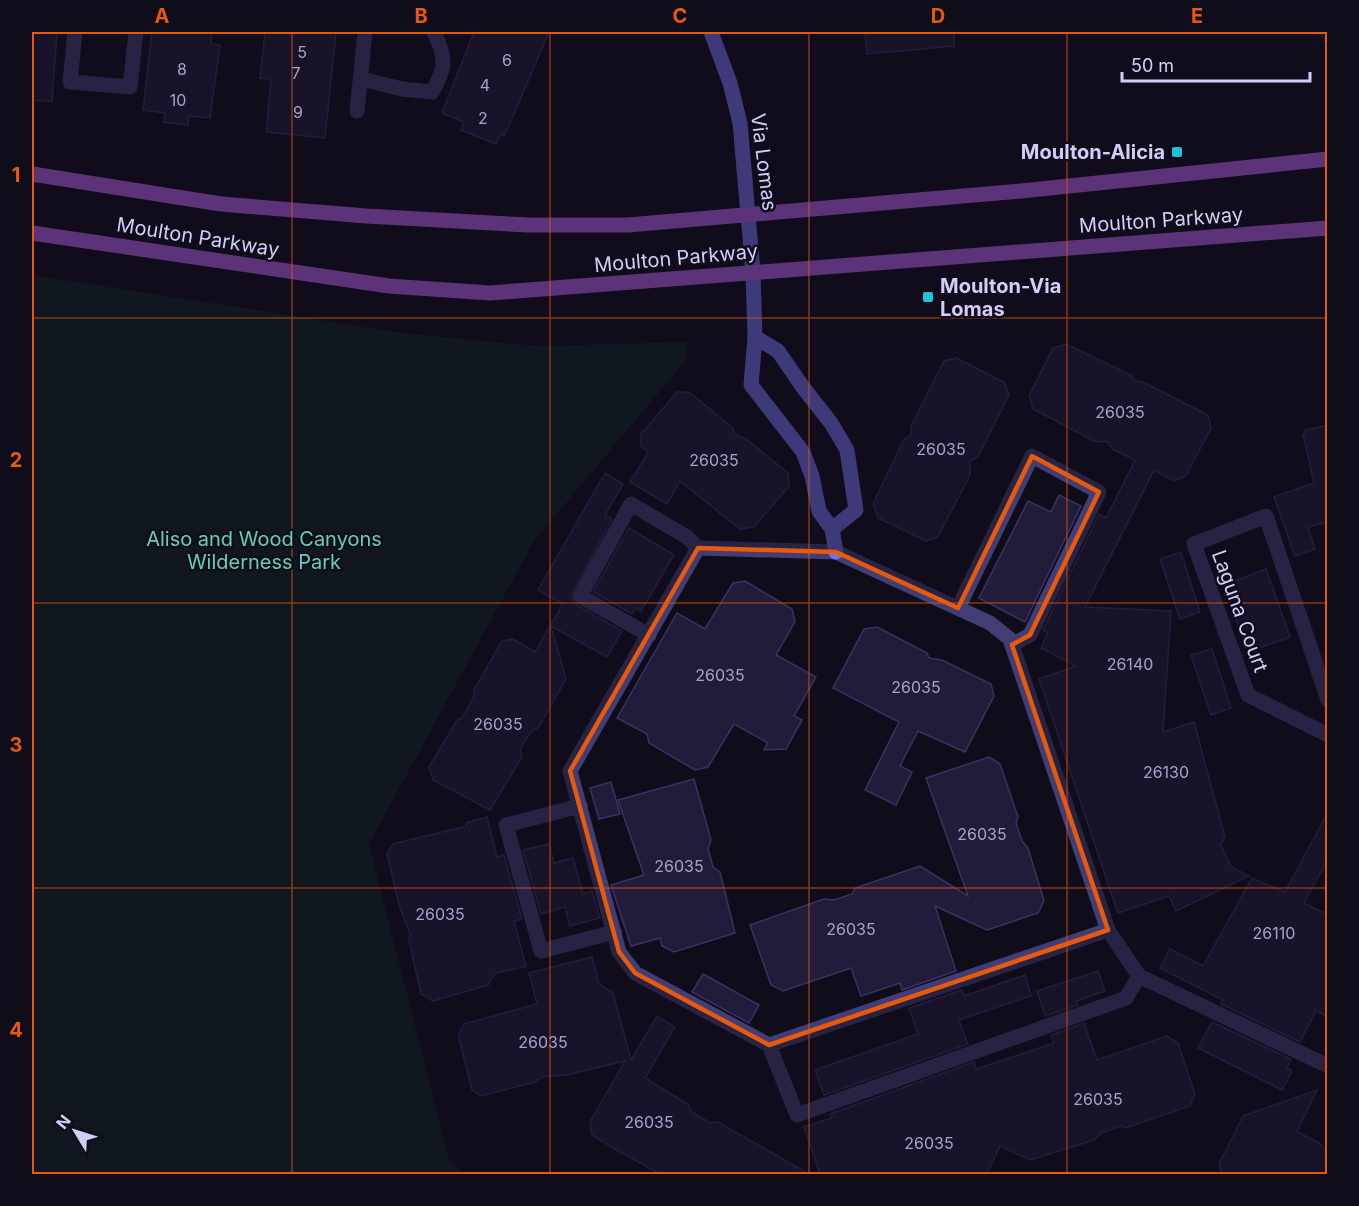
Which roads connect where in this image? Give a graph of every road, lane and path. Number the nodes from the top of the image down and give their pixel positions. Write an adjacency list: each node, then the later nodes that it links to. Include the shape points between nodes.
1 (75, 32): 2 (street, via 70,82 130,87)
2 (136, 32)
3 (365, 32): 6 (street)
4 (434, 32): 6 (street, via 445,57 432,92)
5 (711, 32): 10 (street, Via Lomas, via 740,123)
6 (362, 79): 7 (street)
7 (357, 111)
8 (1328, 159): 10 (main road, Moulton Parkway)
9 (32, 174): 10 (main road, Moulton Parkway, via 221,204 449,223 628,225)
10 (750, 216): 13 (street, Via Lomas)
11 (1328, 228): 13 (main road, Moulton Parkway)
12 (32, 233): 13 (main road, Moulton Parkway, via 389,286 490,293)
13 (753, 272): 14 (street, Via Lomas)
14 (755, 337): 15 (street, Via Lomas, via 751,385 803,452 819,511); 15 (street, via 778,351 847,450 856,510)
15 (832, 529): 17 (street, Via Lomas)
16 (698, 548): 17 (street); 19 (street); 19 (street, via 687,537 631,504 580,596)
17 (836, 552): 18 (street)
18 (958, 608): 20 (street, via 990,623); 20 (street, via 1032,456 1099,492 1030,635)
19 (649, 634): 23 (street, via 570,771)
20 (1012, 645): 24 (street)
21 (1328, 700): 22 (street, Laguna Court, via 1266,516 1194,544 1248,695)
22 (1328, 735)
23 (580, 806): 25 (street); 25 (street, via 506,825 542,951)
24 (1108, 930): 26 (street); 27 (street)
25 (614, 932): 27 (street, via 619,952 635,973)
26 (1139, 976): 27 (street, via 1126,998 797,1115); 28 (street)
27 (769, 1045)
28 (1328, 1066)

